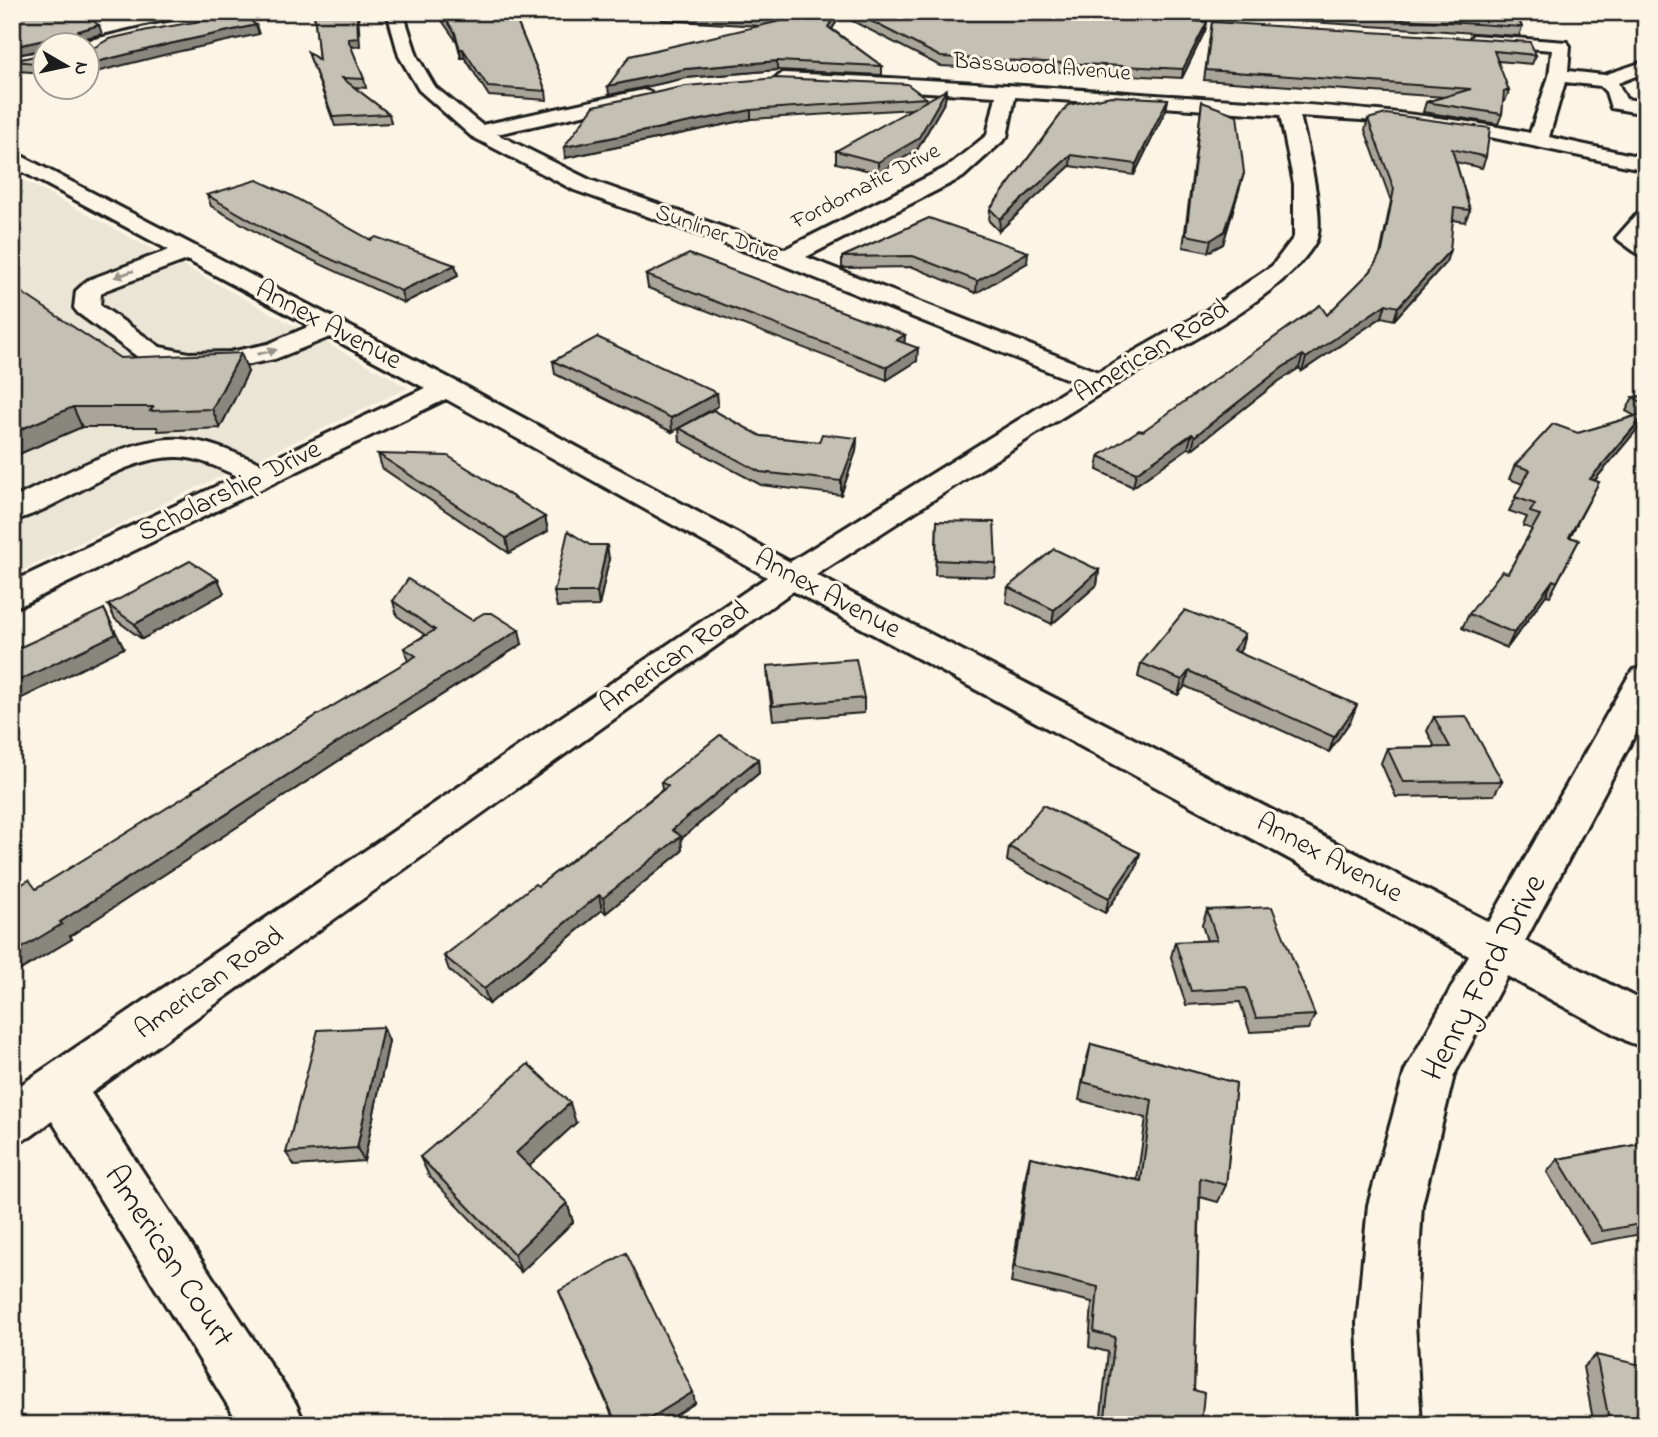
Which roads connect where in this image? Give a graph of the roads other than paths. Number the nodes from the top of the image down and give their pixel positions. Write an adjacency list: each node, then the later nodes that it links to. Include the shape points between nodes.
1 (262, 12): 4 (street)
2 (395, 12): 15 (street, Sunliner Drive, via 408,56 428,90)
3 (126, 19): 4 (street)
4 (150, 31): 6 (street)
5 (1458, 38): 8 (street, via 1561,46)
6 (102, 43)
7 (1646, 66): 10 (street)
8 (1558, 76): 10 (street); 16 (street)
9 (764, 80): 11 (street, Basswood Avenue)
10 (1606, 81): 13 (street, via 1618,104)
11 (1007, 90): 14 (street, Basswood Avenue); 22 (street, Fordomatic Drive, via 997,137 955,172)
12 (660, 92): 15 (street)
13 (1646, 108)
14 (1289, 109): 16 (street, Basswood Avenue, via 1376,115); 24 (street, American Road, via 1305,184 1306,238 1281,271 1216,315)
15 (478, 132): 22 (street, Sunliner Drive, via 582,185)
16 (1538, 140): 18 (street, Basswood Avenue)
17 (12, 157): 21 (street, Annex Avenue)
18 (1646, 164)
19 (1646, 218): 20 (street, via 1628,238)
20 (1646, 249)
21 (188, 251): 23 (street, Annex Avenue); 23 (street, one-way to 23, via 97,285 89,291 88,309 152,354 189,361 230,360 275,351)
22 (786, 258): 24 (street, Sunliner Drive)
23 (330, 327): 25 (street, Annex Avenue)
24 (1100, 382): 28 (street, American Road)
25 (447, 388): 26 (street, Scholarship Drive); 28 (street, Annex Avenue)
26 (265, 475): 27 (street, via 199,452 149,450); 29 (street, Scholarship Drive)
27 (12, 511)
28 (791, 576): 31 (street, Annex Avenue); 33 (street, American Road)
29 (12, 596)
30 (1646, 679): 31 (street, Henry Ford Drive)
31 (1499, 948): 32 (street, Annex Avenue); 36 (street, Henry Ford Drive, via 1430,1071 1395,1205 1386,1322)
32 (1646, 1027)
33 (60, 1089): 34 (street, American Road); 35 (street, American Court)
34 (12, 1120)
35 (275, 1425)
36 (1391, 1425)

